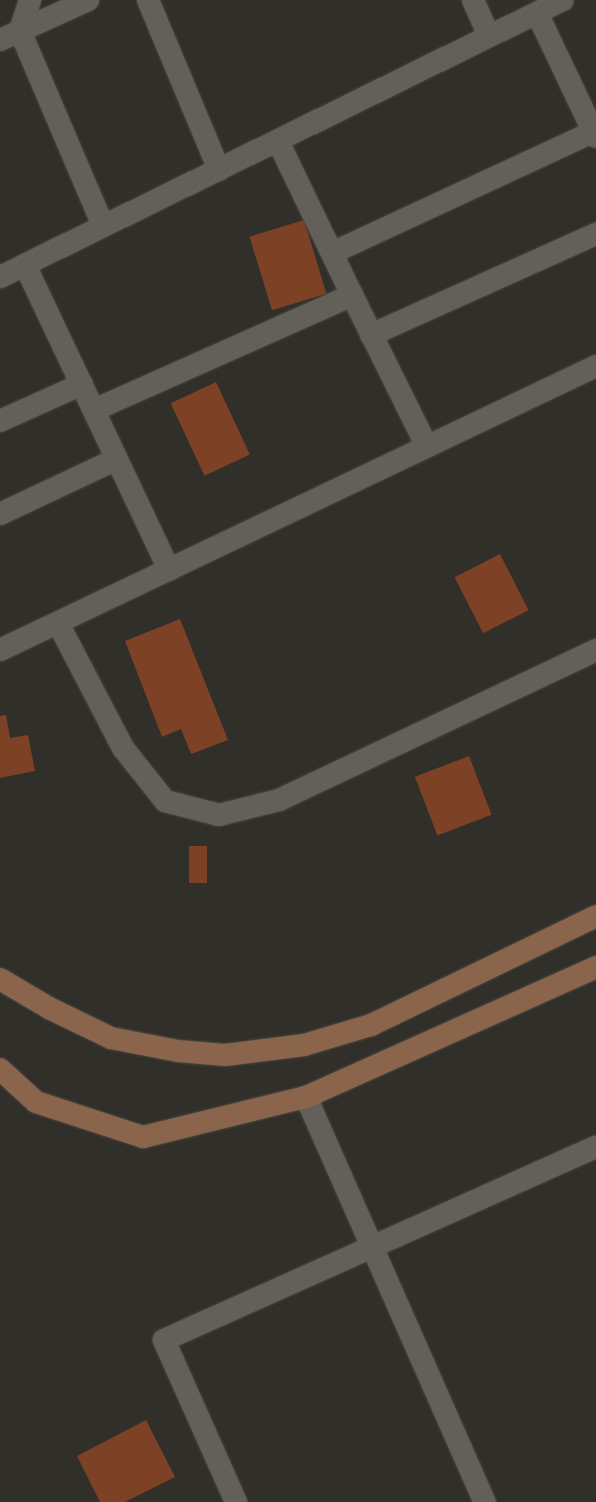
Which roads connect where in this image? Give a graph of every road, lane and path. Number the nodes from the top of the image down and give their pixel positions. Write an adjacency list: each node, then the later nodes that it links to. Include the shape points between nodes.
1 (30, 0): 7 (street)
2 (88, 0): 7 (street)
3 (148, 0): 12 (street)
4 (473, 0): 8 (street)
5 (563, 0): 6 (street)
6 (537, 13): 8 (street); 10 (street)
7 (20, 31): 9 (street); 13 (street)
8 (489, 36): 11 (street)
9 (0, 40)
10 (595, 134): 15 (street)
11 (278, 140): 12 (street); 15 (street)
12 (219, 170): 13 (street)
13 (103, 226): 16 (street)
14 (596, 234): 19 (street)
15 (332, 253): 18 (street)
16 (25, 265): 17 (street); 21 (street)
17 (0, 277)
18 (352, 295): 19 (street); 22 (street)
19 (371, 335): 24 (street)
20 (596, 366): 24 (street)
21 (82, 384): 22 (street); 23 (street)
22 (94, 410): 25 (street)
23 (0, 421)
24 (427, 447): 27 (street)
25 (117, 459): 26 (street); 27 (street)
26 (0, 514)
27 (169, 570): 28 (street)
28 (58, 623): 29 (street); 30 (street, via 123,748 165,801 219,815 279,800)
29 (0, 650)
30 (596, 650)
31 (596, 916): 33 (street, via 371,1025 304,1045 225,1055 178,1051 111,1038 49,1008)
32 (596, 967): 35 (street)
33 (0, 979)
34 (0, 1068): 35 (street, via 36,1102 143,1137)
35 (306, 1097): 37 (street)
36 (596, 1147): 37 (street)
37 (372, 1247): 38 (street, via 164,1340); 39 (street)
38 (236, 1502)
39 (485, 1502)

